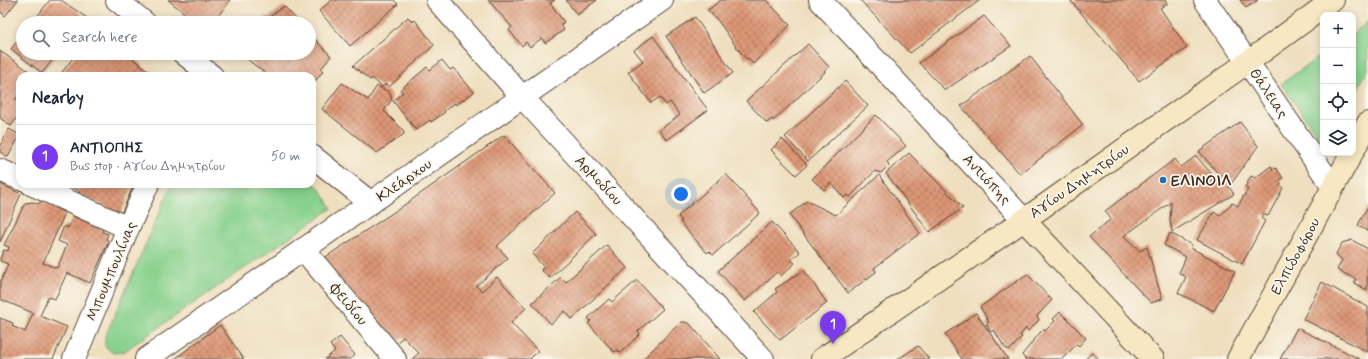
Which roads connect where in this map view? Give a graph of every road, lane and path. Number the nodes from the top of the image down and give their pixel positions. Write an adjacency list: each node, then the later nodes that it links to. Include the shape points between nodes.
1 (116, 0): 7 (street)
2 (437, 0): 11 (street, Αρμοδίου)
3 (662, 0): 11 (street, Κλεάρχου)
4 (820, 0): 22 (street, Αντιόπης)
5 (1206, 0): 9 (street, Θάλειας)
6 (1333, 0): 9 (main road, Αγίου Δημητρίου)
7 (136, 16)
8 (190, 60): 10 (street)
9 (1248, 62): 18 (street, Θάλειας); 22 (main road, Αγίου Δημητρίου)
10 (202, 72)
11 (523, 98): 21 (street, Κλεάρχου); 28 (street, Αρμοδίου)
12 (1368, 124): 13 (main road, Ελπιδοφόρου)
13 (1356, 145)
14 (1350, 156): 18 (main road, Ελπιδοφόρου)
15 (316, 159): 21 (street)
16 (0, 170): 17 (street)
17 (16, 177)
18 (1333, 187): 31 (main road, Ελπιδοφόρου)
19 (40, 188): 23 (street)
20 (146, 188): 23 (street, Μπουμπουλίνας)
21 (371, 203): 24 (street, Κλεάρχου)
22 (1024, 220): 29 (main road, Αγίου Δημητρίου); 30 (main road, Αντιόπης)
23 (128, 228): 25 (street, Μπουμπουλίνας)
24 (303, 249): 26 (street, Κλεάρχου); 27 (street, Φειδίου)
25 (74, 359)
26 (146, 359)
27 (395, 359)
28 (763, 359)
29 (822, 359)
30 (1153, 359)
31 (1238, 359)

